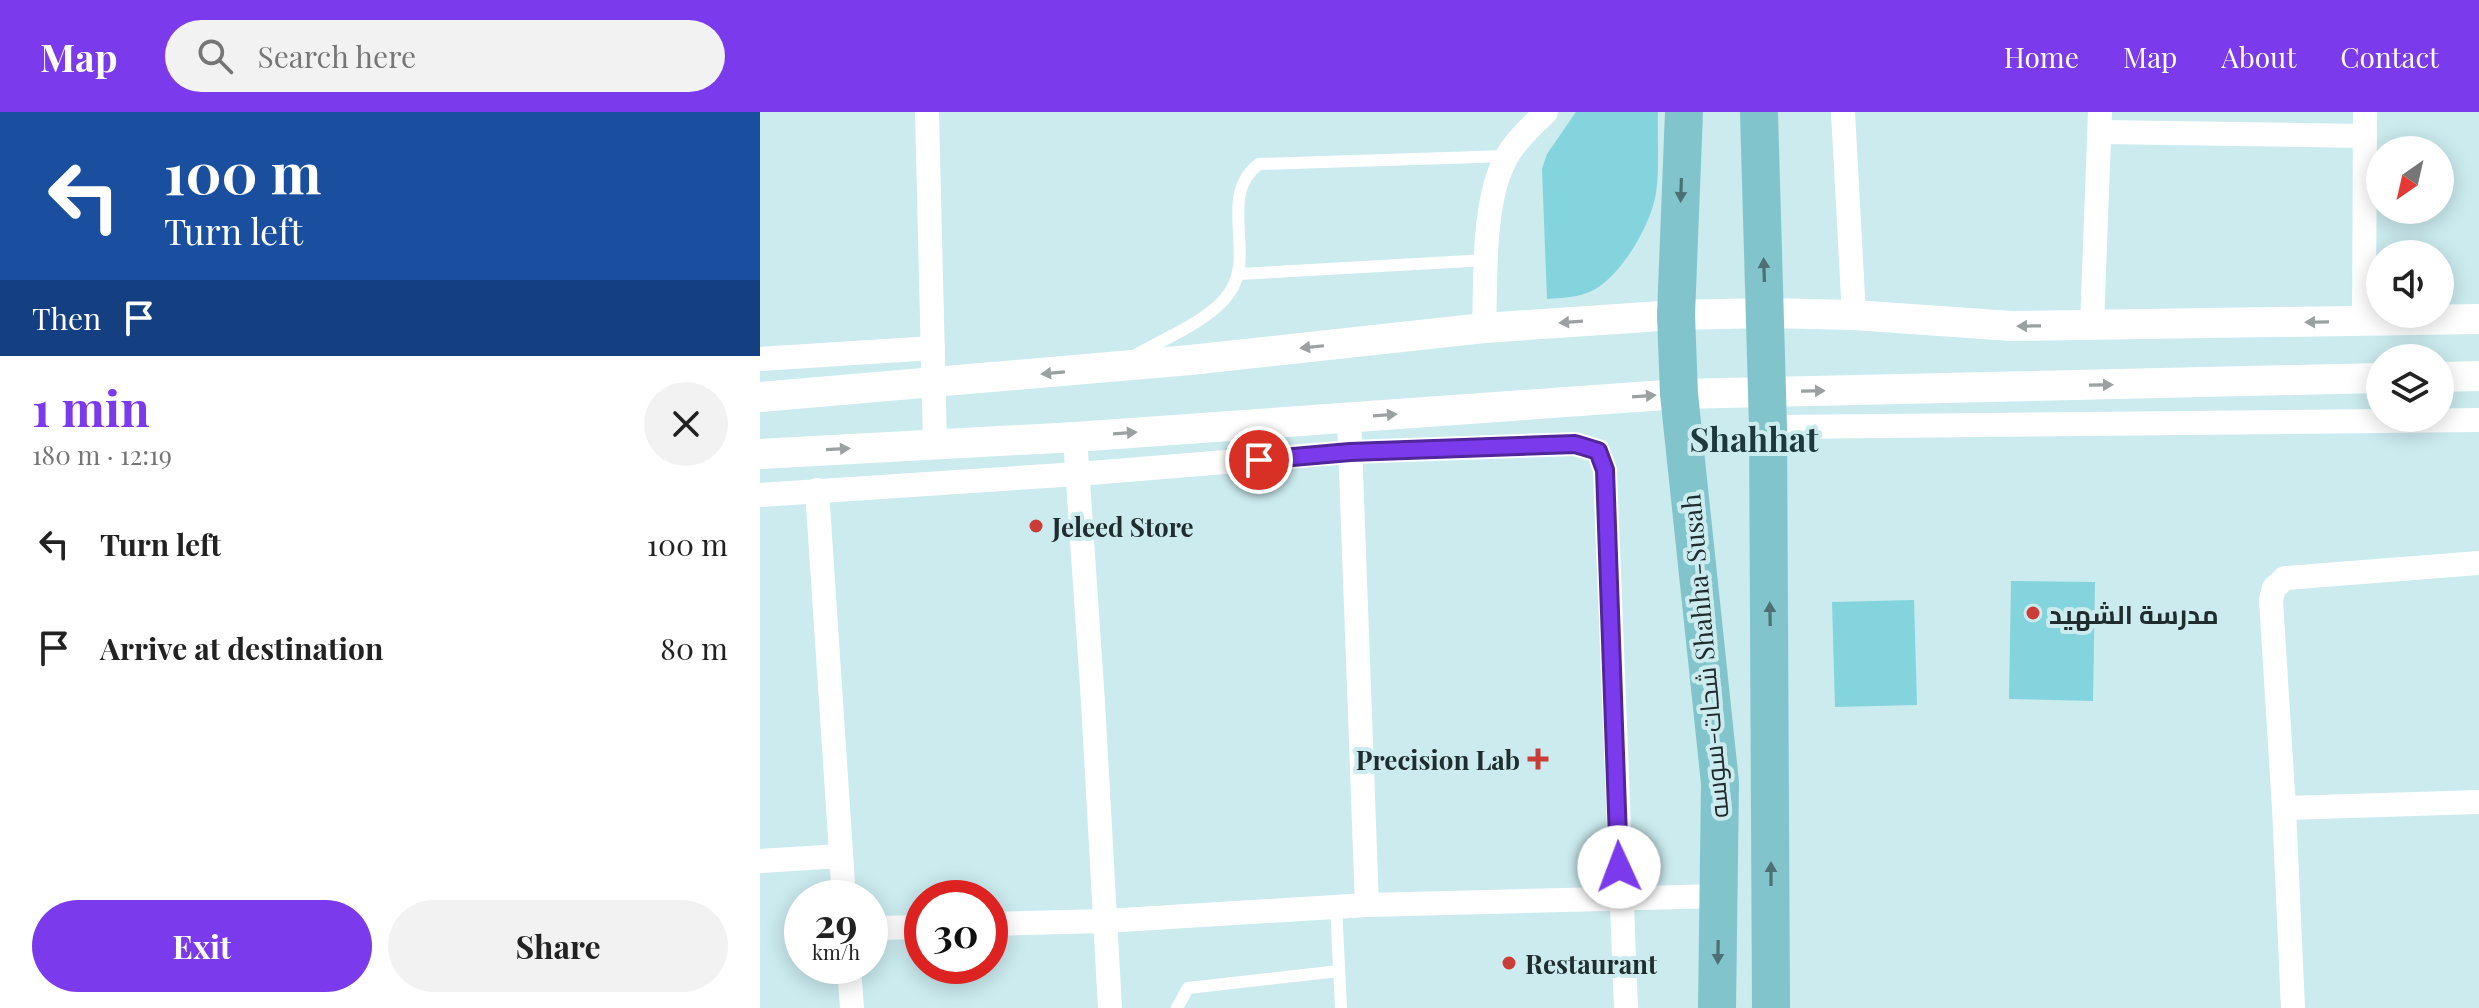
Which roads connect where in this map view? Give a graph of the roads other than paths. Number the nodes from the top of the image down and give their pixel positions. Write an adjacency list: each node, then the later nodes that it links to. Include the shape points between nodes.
1 (927, 112): 18 (street)
2 (1546, 112): 8 (street)
3 (1684, 112): 12 (main road, شحات-سوسه Shahha-Susah, one-way to 12)
4 (1759, 112): 11 (main road, شحات-سوسه Shahha-Susah, one-way to 4)
5 (1843, 112): 13 (street)
6 (2100, 122): 7 (street); 16 (street)
7 (2365, 124): 15 (street)
8 (1507, 156): 9 (street, via 1491,200); 10 (lane, via 1259,164 1244,177 1238,199)
9 (1487, 260): 10 (lane); 17 (street)
10 (1239, 274): 20 (lane, via 1229,294 1210,312)
11 (1766, 313): 12 (street); 13 (street); 27 (main road, شحات-سوسه Shahha-Susah)
12 (1676, 315): 17 (street, one-way to 17); 25 (main road, شحات-سوسه Shahha-Susah)
13 (1854, 315): 16 (street, one-way to 13, via 2011,326)
14 (2479, 319): 15 (street)
15 (2364, 321): 16 (street, one-way to 16)
16 (2092, 325)
17 (1484, 328): 20 (street, one-way to 20)
18 (933, 348): 19 (street); 24 (street)
19 (760, 359)
20 (1113, 367): 24 (street, one-way to 24)
21 (2479, 376): 22 (street)
22 (2454, 377)
23 (2366, 379): 27 (street, one-way to 23)
24 (934, 384): 26 (street); 31 (street)
25 (1679, 394): 27 (street); 28 (street, one-way to 25); 43 (main road, شحات-سوسه Shahha-Susah, via 1720,783)
26 (760, 397)
27 (1767, 410): 29 (street); 57 (main road, شحات-سوسه Shahha-Susah, one-way to 27)
28 (1349, 417): 30 (street, one-way to 28); 32 (street)
29 (2479, 420)
30 (1075, 437): 31 (street); 34 (street)
31 (935, 443): 33 (street, one-way to 31)
32 (1350, 452): 34 (street); 44 (street, via 1575,444 1598,451 1603,459); 45 (street)
33 (760, 454)
34 (1078, 474): 35 (street); 47 (street)
35 (817, 490): 36 (street); 40 (street)
36 (760, 495)
37 (2479, 563): 39 (street, via 2285,578 2274,588)
38 (2479, 802): 39 (street)
39 (2284, 808): 58 (street)
40 (841, 856): 41 (street); 42 (street)
41 (760, 861)
42 (843, 880)
43 (1720, 896): 44 (street); 56 (main road, شحات-سوسه Shahha-Susah, one-way to 56)
44 (1620, 897): 45 (street); 55 (street)
45 (1367, 905): 46 (street)
46 (1336, 906): 47 (street); 49 (lane)
47 (1105, 921): 48 (street); 52 (street)
48 (1008, 924)
49 (1339, 971): 53 (lane, via 1188,988); 54 (lane)
50 (850, 984): 51 (street)
51 (852, 1008)
52 (1110, 1008)
53 (1177, 1008)
54 (1341, 1008)
55 (1626, 1008)
56 (1717, 1008)
57 (1771, 1008)
58 (2293, 1008)

